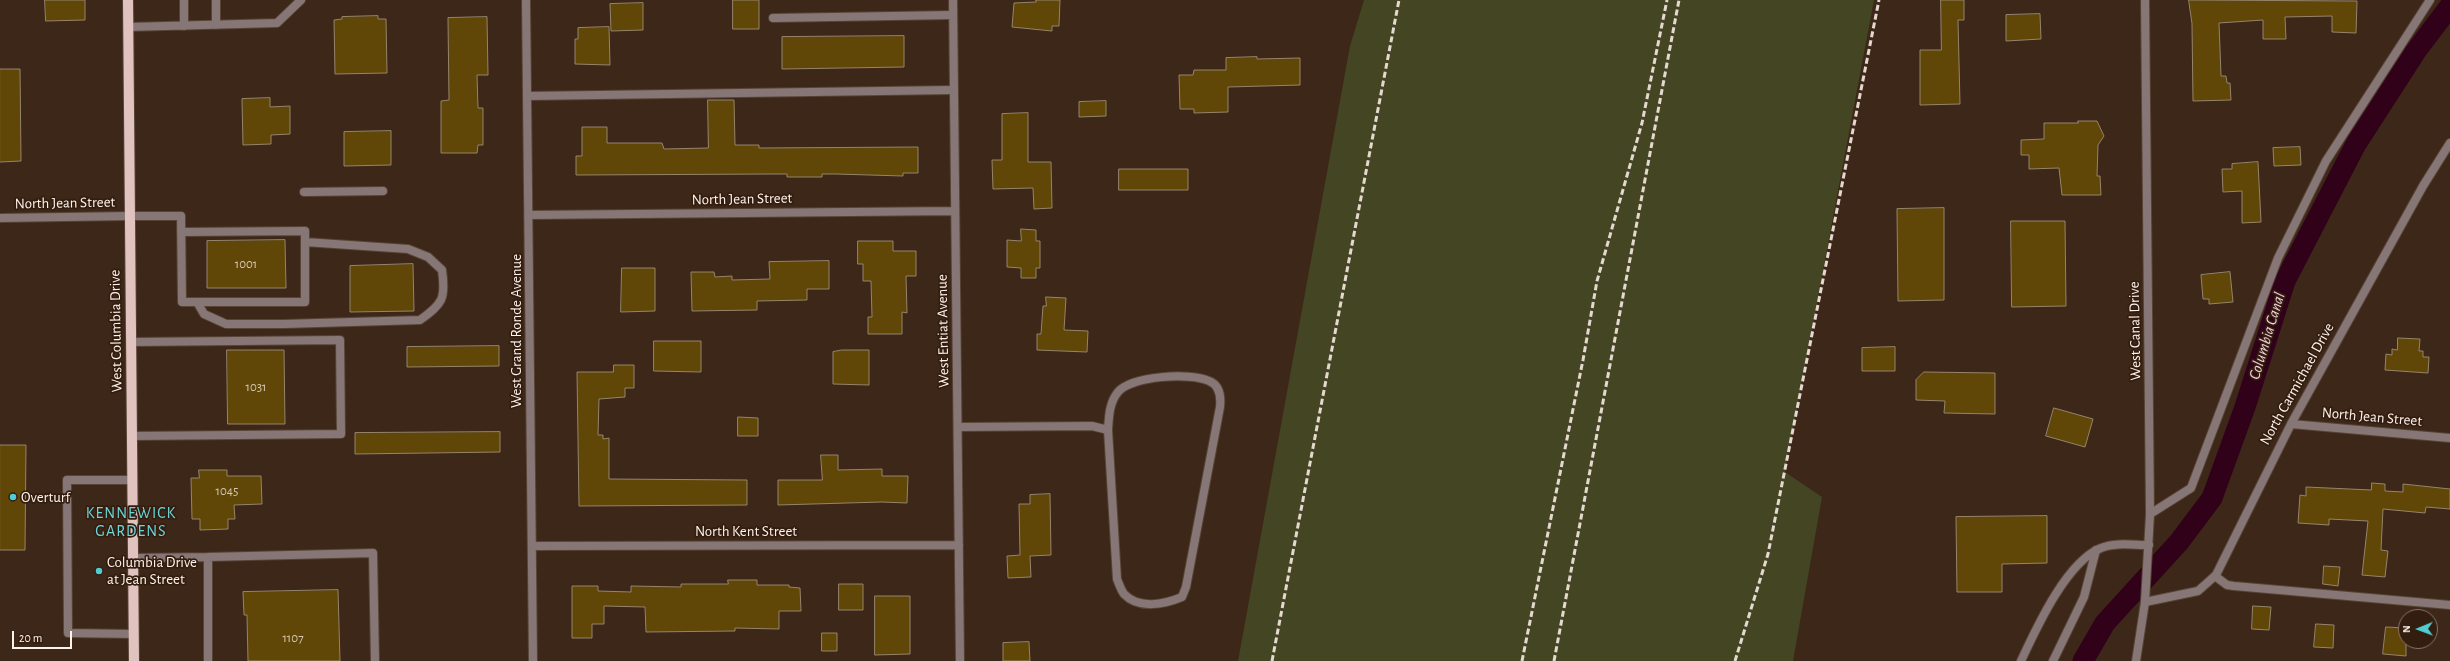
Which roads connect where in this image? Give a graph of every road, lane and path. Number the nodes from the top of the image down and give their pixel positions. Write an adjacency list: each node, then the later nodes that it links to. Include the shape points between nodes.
1 (128, 0): 13 (main road, West Columbia Drive)
2 (216, 0): 11 (street)
3 (301, 0): 11 (street, via 277,23)
4 (526, 0): 15 (street, West Grand Ronde Avenue)
5 (953, 0): 9 (street, West Entiat Avenue)
6 (2145, 0): 33 (street, West Canal Drive)
7 (2430, 0): 33 (street, via 2326,161 2278,258 2191,488)
8 (183, 1): 12 (street)
9 (953, 15): 10 (street); 14 (street, West Entiat Avenue)
10 (773, 18)
11 (216, 25): 12 (street)
12 (184, 26): 13 (street)
13 (128, 27): 21 (main road, West Columbia Drive)
14 (953, 90): 15 (street); 19 (street, West Entiat Avenue)
15 (527, 96): 20 (street, West Grand Ronde Avenue)
16 (2450, 143): 27 (street, North Carmichael Drive, via 2423,186)
17 (383, 191): 18 (street)
18 (304, 192)
19 (955, 211): 20 (street, North Jean Street); 28 (street, West Entiat Avenue)
20 (529, 215): 36 (street, West Grand Ronde Avenue)
21 (130, 216): 22 (street, North Jean Street); 23 (street, North Jean Street, via 181,216); 26 (main road, West Columbia Drive)
22 (0, 218)
23 (182, 232): 24 (street, via 305,231); 25 (street, via 182,302)
24 (305, 242): 25 (street, via 305,302); 25 (street, via 408,249 428,257 442,270 445,292 437,308 420,320 226,324 204,314)
25 (197, 302)
26 (131, 342): 30 (main road, West Columbia Drive); 30 (street, via 340,340 341,434)
27 (2291, 424): 31 (street, North Jean Street); 40 (street, North Carmichael Drive, via 2254,494 2225,561)
28 (958, 427): 29 (street, via 1092,426); 34 (street, West Entiat Avenue)
29 (1108, 430): 29 (street, via 1117,579 1124,594 1143,604 1165,604 1182,597 1186,587 1220,407 1218,388 1210,381 1188,376 1135,381 1118,392 1111,406)
30 (132, 436): 32 (main road, West Columbia Drive)
31 (2450, 438)
32 (133, 480): 39 (main road, West Columbia Drive); 43 (street, via 68,480 68,633)
33 (2150, 514): 35 (street, West Canal Drive)
34 (959, 545): 36 (street, North Kent Street); 48 (street, West Entiat Avenue)
35 (2149, 545): 37 (street, via 2114,545); 41 (street, West Canal Drive)
36 (532, 546): 47 (street, West Grand Ronde Avenue)
37 (2096, 550): 49 (street, via 2055,595); 50 (street, via 2084,597)
38 (208, 557): 39 (street); 45 (street); 46 (street, via 373,553)
39 (133, 558): 43 (main road, West Columbia Drive)
40 (2215, 576): 41 (street, North Carmichael Drive, via 2206,586 2194,592); 42 (street, via 2227,585 2234,586)
41 (2145, 602): 51 (street, West Canal Drive)
42 (2450, 605)
43 (134, 634): 44 (main road, West Columbia Drive)
44 (134, 661)
45 (208, 661)
46 (376, 661)
47 (534, 661)
48 (960, 661)
49 (2021, 661)
50 (2053, 661)
51 (2136, 661)

